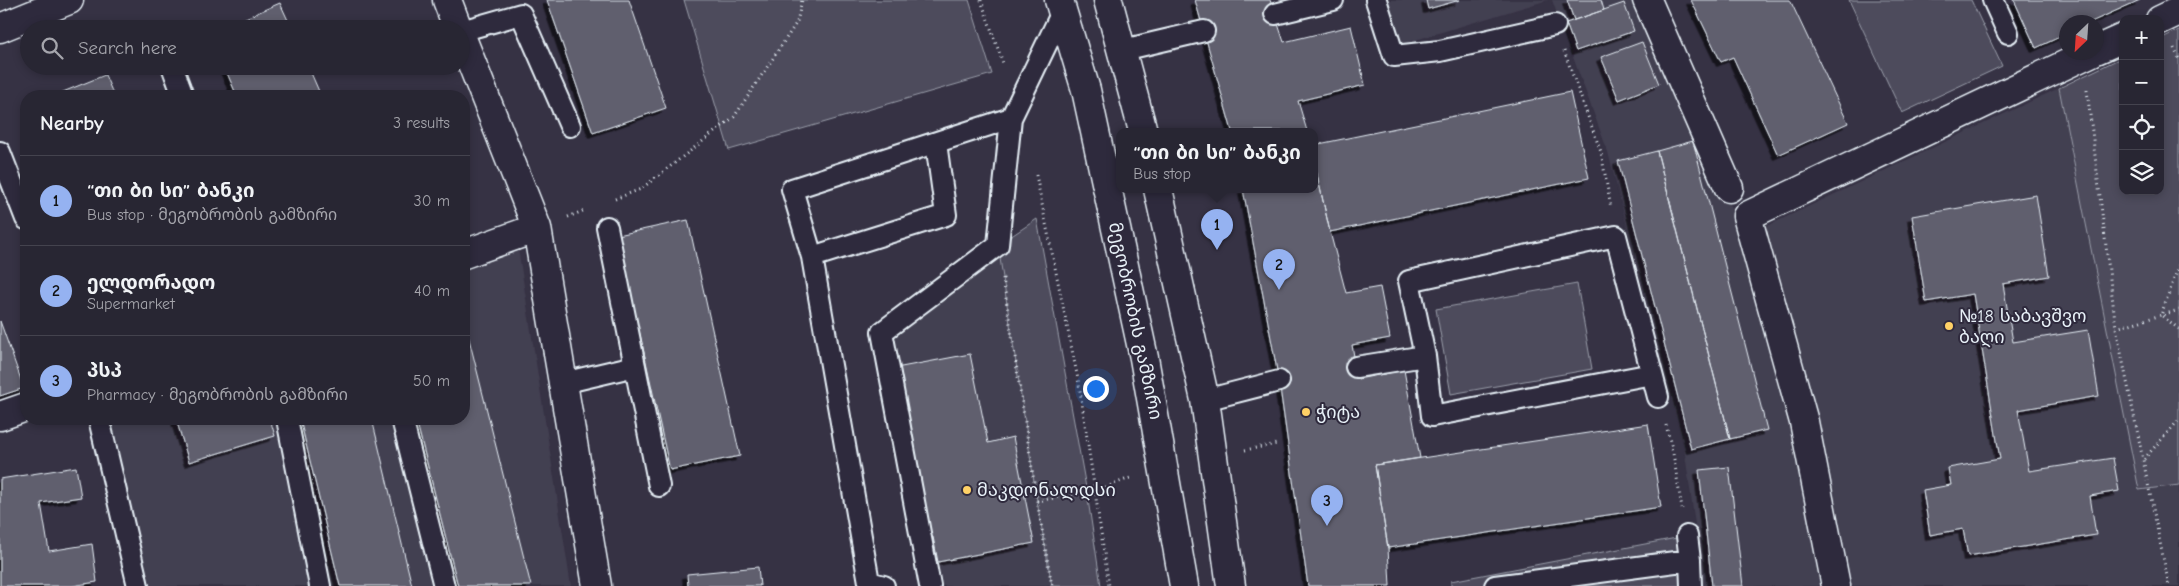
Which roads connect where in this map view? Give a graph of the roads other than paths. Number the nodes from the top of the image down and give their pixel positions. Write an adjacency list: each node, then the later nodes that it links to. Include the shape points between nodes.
1 (69, 0): 14 (street)
2 (447, 0): 12 (street)
3 (1108, 0): 20 (street)
4 (1333, 0): 10 (lane)
5 (1376, 0): 13 (lane, via 1394,56 1440,51)
6 (1647, 0): 30 (street)
7 (1993, 0): 17 (lane)
8 (1060, 6): 25 (lane); 59 (street, მეგობრობის გამზირი, via 1086,90 1144,358)
9 (2179, 11): 11 (street)
10 (1275, 14)
11 (2164, 18)
12 (455, 20)
13 (1555, 25)
14 (0, 28)
15 (470, 29): 26 (lane, via 521,14)
16 (1204, 30): 20 (lane)
17 (2008, 34)
18 (2119, 40): 19 (street)
19 (2104, 47)
20 (1123, 50): 27 (street)
21 (470, 59): 34 (street)
22 (2075, 60): 63 (street, via 1747,216 1804,422)
23 (175, 75): 24 (lane)
24 (181, 90)
25 (1013, 113): 28 (lane); 58 (lane, via 998,245 882,332)
26 (570, 126)
27 (1142, 128)
28 (936, 143): 36 (lane, via 946,215); 36 (lane, via 792,189)
29 (0, 152): 32 (lane)
30 (1729, 188)
31 (1159, 193): 44 (street)
32 (20, 204)
33 (607, 227): 38 (lane)
34 (537, 228): 35 (street); 42 (street)
35 (470, 252)
36 (812, 257): 57 (lane, via 870,582)
37 (1425, 356): 39 (lane); 40 (lane, via 1432,416); 40 (lane, via 1409,281 1616,236)
38 (635, 366): 42 (lane); 50 (lane)
39 (1356, 367)
40 (1652, 374): 43 (lane)
41 (1279, 381): 44 (lane)
42 (564, 383): 56 (street)
43 (1658, 398)
44 (1205, 400): 60 (street)
45 (20, 409): 46 (street)
46 (0, 416)
47 (100, 425): 53 (lane)
48 (288, 425): 54 (lane)
49 (404, 425): 55 (lane)
50 (659, 486)
51 (1687, 536): 52 (lane)
52 (1690, 560): 61 (lane); 62 (lane)
53 (138, 586)
54 (320, 586)
55 (444, 586)
56 (597, 586)
57 (884, 586)
58 (930, 586)
59 (1184, 586)
60 (1231, 586)
61 (1495, 586)
62 (1691, 586)
63 (1836, 586)

